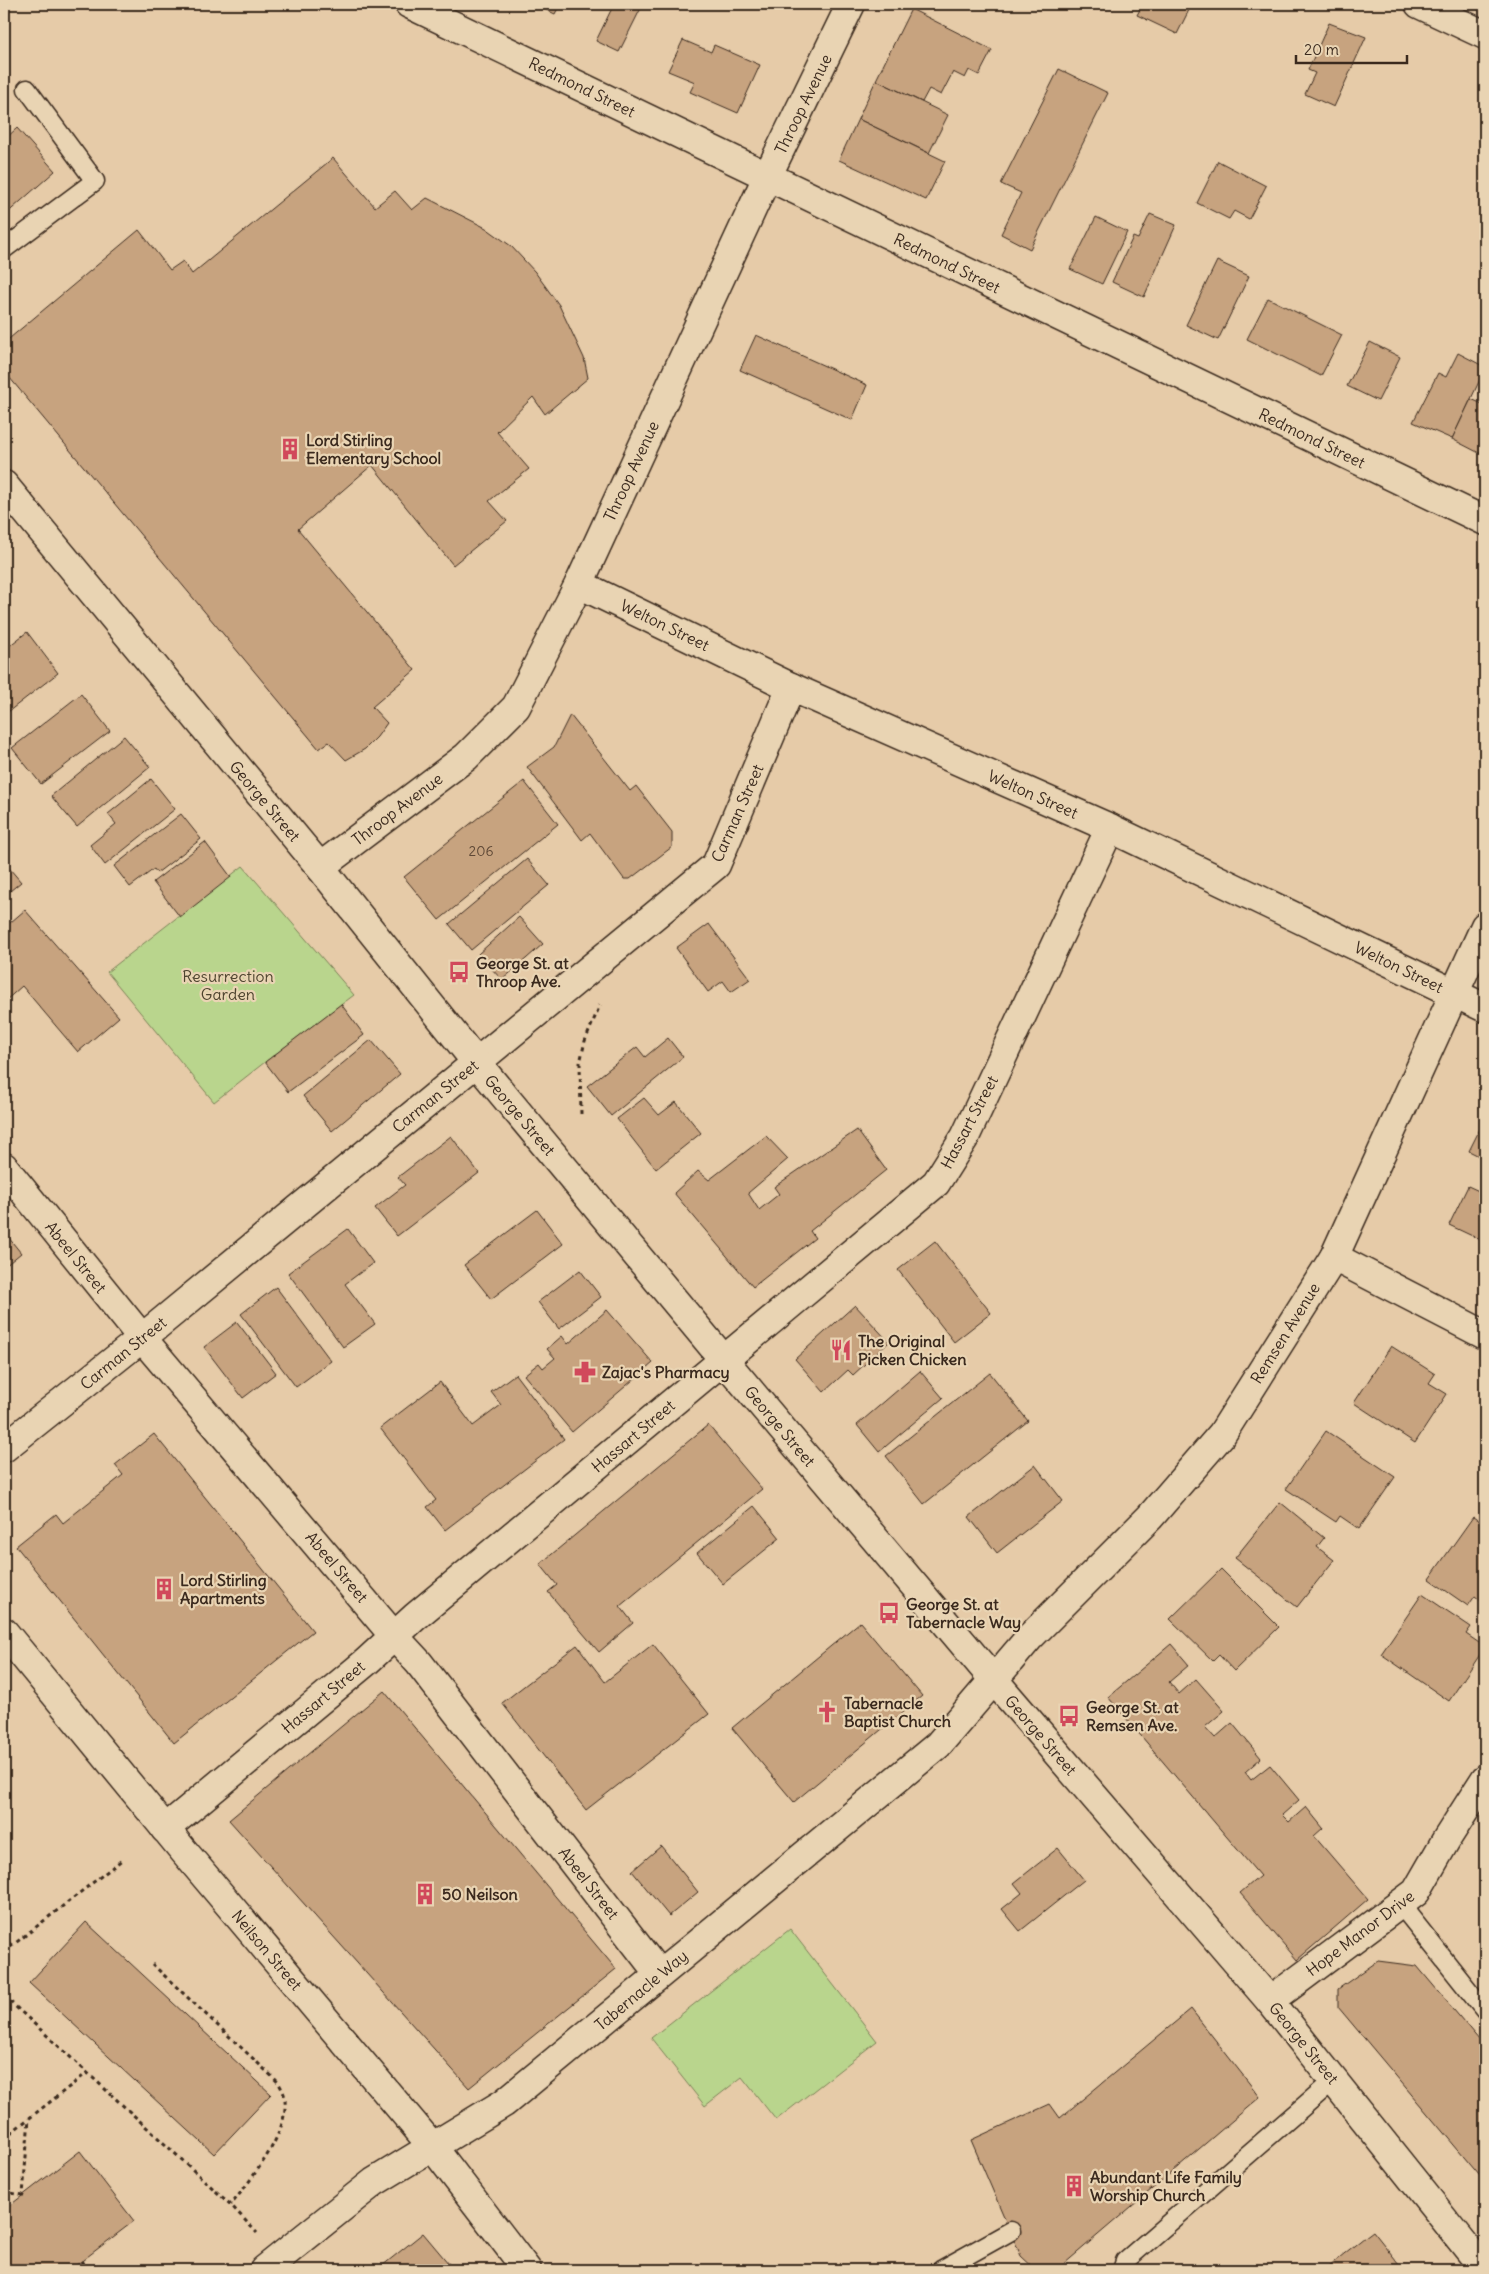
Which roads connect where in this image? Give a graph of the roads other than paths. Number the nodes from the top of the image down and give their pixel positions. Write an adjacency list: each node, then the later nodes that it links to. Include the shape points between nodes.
1 (409, 4): 6 (street, Redmond Street)
2 (851, 4): 6 (street, Throop Avenue)
3 (1419, 4): 4 (street)
4 (1485, 35)
5 (27, 89): 7 (lane, via 95,181)
6 (768, 178): 9 (street, Redmond Street); 10 (street, Throop Avenue)
7 (4, 249)
8 (4, 485): 13 (street, George Street)
9 (1485, 521)
10 (579, 584): 11 (street, Welton Street); 13 (street, Throop Avenue, via 516,707 466,757)
11 (792, 687): 12 (street, Welton Street); 17 (street, Carman Street, via 716,865)
12 (1110, 828): 15 (street, Welton Street); 22 (street, Hassart Street, via 965,1137 936,1184)
13 (320, 867): 17 (street, George Street)
14 (1485, 926): 15 (street, Remsen Avenue)
15 (1453, 993): 16 (street, Welton Street); 19 (street, Remsen Avenue)
16 (1485, 1008)
17 (476, 1062): 21 (street, Carman Street); 22 (street, George Street)
18 (4, 1167): 21 (street, Abeel Street)
19 (1334, 1257): 20 (street); 26 (street, Remsen Avenue, via 1222,1434 1150,1517 1030,1637)
20 (1485, 1335)
21 (142, 1338): 23 (street, Carman Street); 25 (street, Abeel Street)
22 (724, 1360): 25 (street, Hassart Street); 26 (street, George Street)
23 (4, 1448)
24 (4, 1632): 28 (street, Neilson Street)
25 (394, 1636): 28 (street, Hassart Street); 30 (street, Abeel Street, via 419,1663)
26 (994, 1680): 30 (street, Tabernacle Way, via 938,1744); 31 (street, George Street)
27 (1485, 1779): 29 (street, Hope Manor Drive, via 1416,1892)
28 (165, 1829): 34 (street, Neilson Street)
29 (1400, 1904): 31 (street, Hope Manor Drive); 32 (lane)
30 (659, 1974): 34 (street, Tabernacle Way, via 504,2102)
31 (1270, 2001): 33 (street, George Street)
32 (1485, 2011)
33 (1334, 2080): 39 (lane, via 1125,2261); 40 (street, George Street)
34 (432, 2146): 36 (street, Tabernacle Way, via 374,2182); 37 (street, Neilson Street)
35 (1011, 2232): 38 (lane)
36 (279, 2266)
37 (528, 2270)
38 (941, 2270)
39 (1122, 2270)
40 (1485, 2270)

